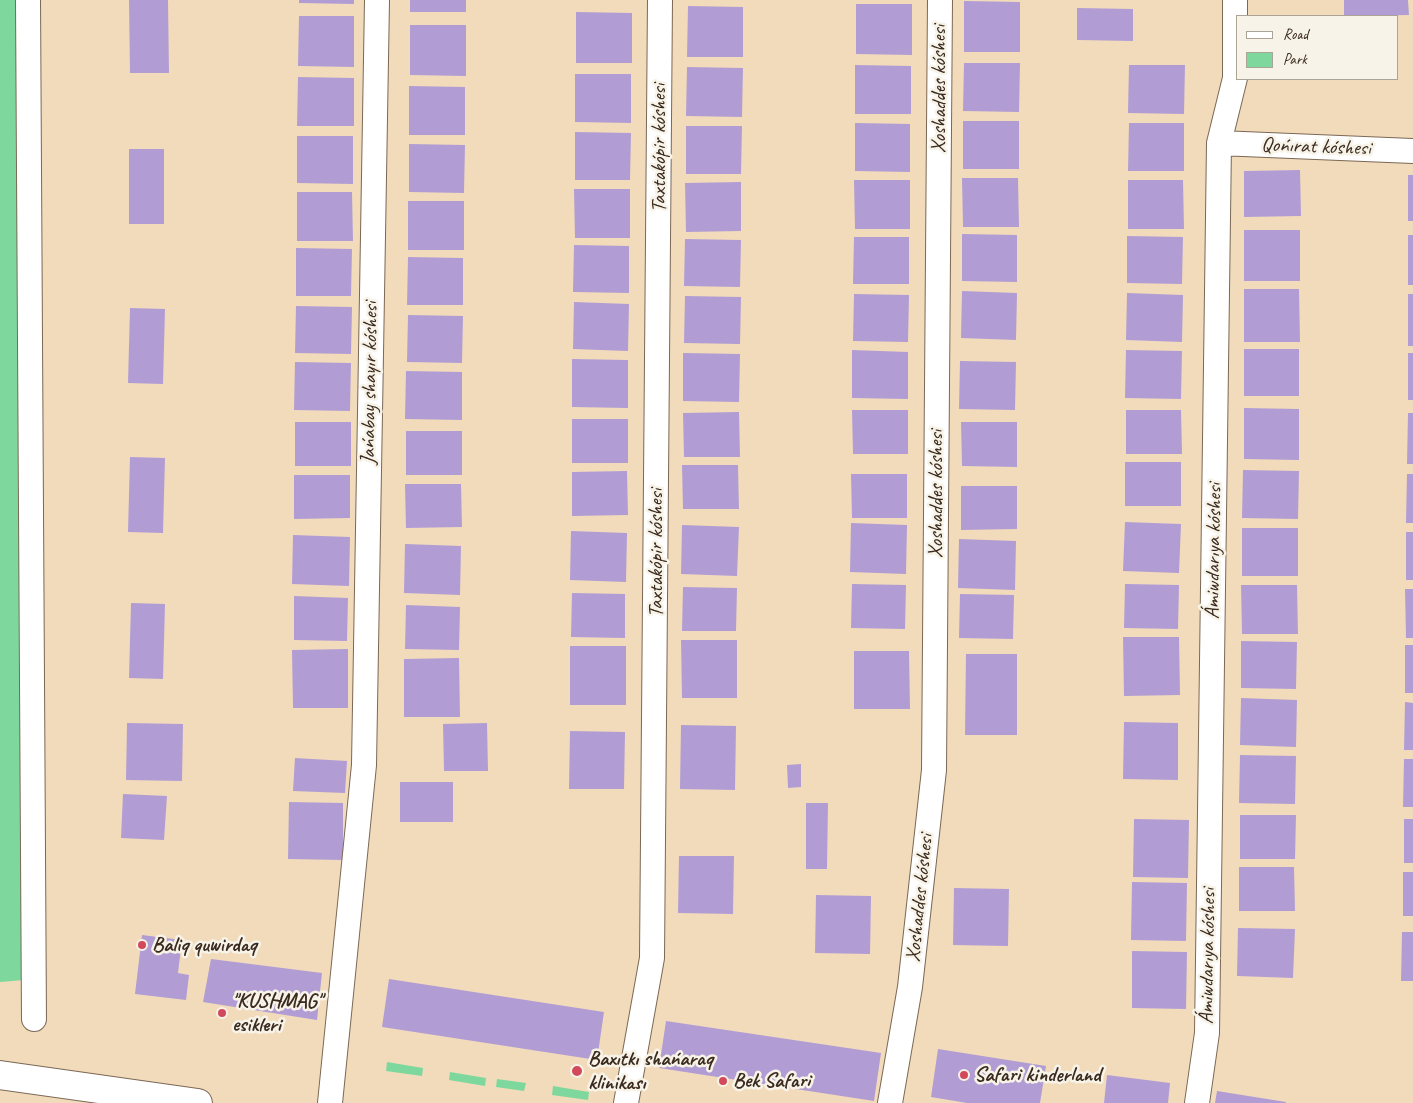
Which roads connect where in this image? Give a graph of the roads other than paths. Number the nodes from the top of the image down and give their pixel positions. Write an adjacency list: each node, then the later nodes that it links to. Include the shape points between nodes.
1 (28, 0): 8 (street)
2 (377, 0): 11 (street, Jańabay shayır kóshesi, via 364,765)
3 (660, 0): 12 (street, Taxtakópir kóshesi, via 652,958)
4 (940, 0): 13 (street, Xoshaddes kóshesi, via 934,770 910,987)
5 (1235, 0): 6 (street, Ámiwdarıya kóshesi, via 1234,78)
6 (1220, 143): 7 (street, Qońırat kóshesi); 14 (street, Ámiwdarıya kóshesi, via 1207,1033)
7 (1413, 151)
8 (34, 1019)
9 (0, 1075): 10 (main road)
10 (186, 1102)
11 (330, 1103)
12 (626, 1103)
13 (890, 1103)
14 (1197, 1103)

